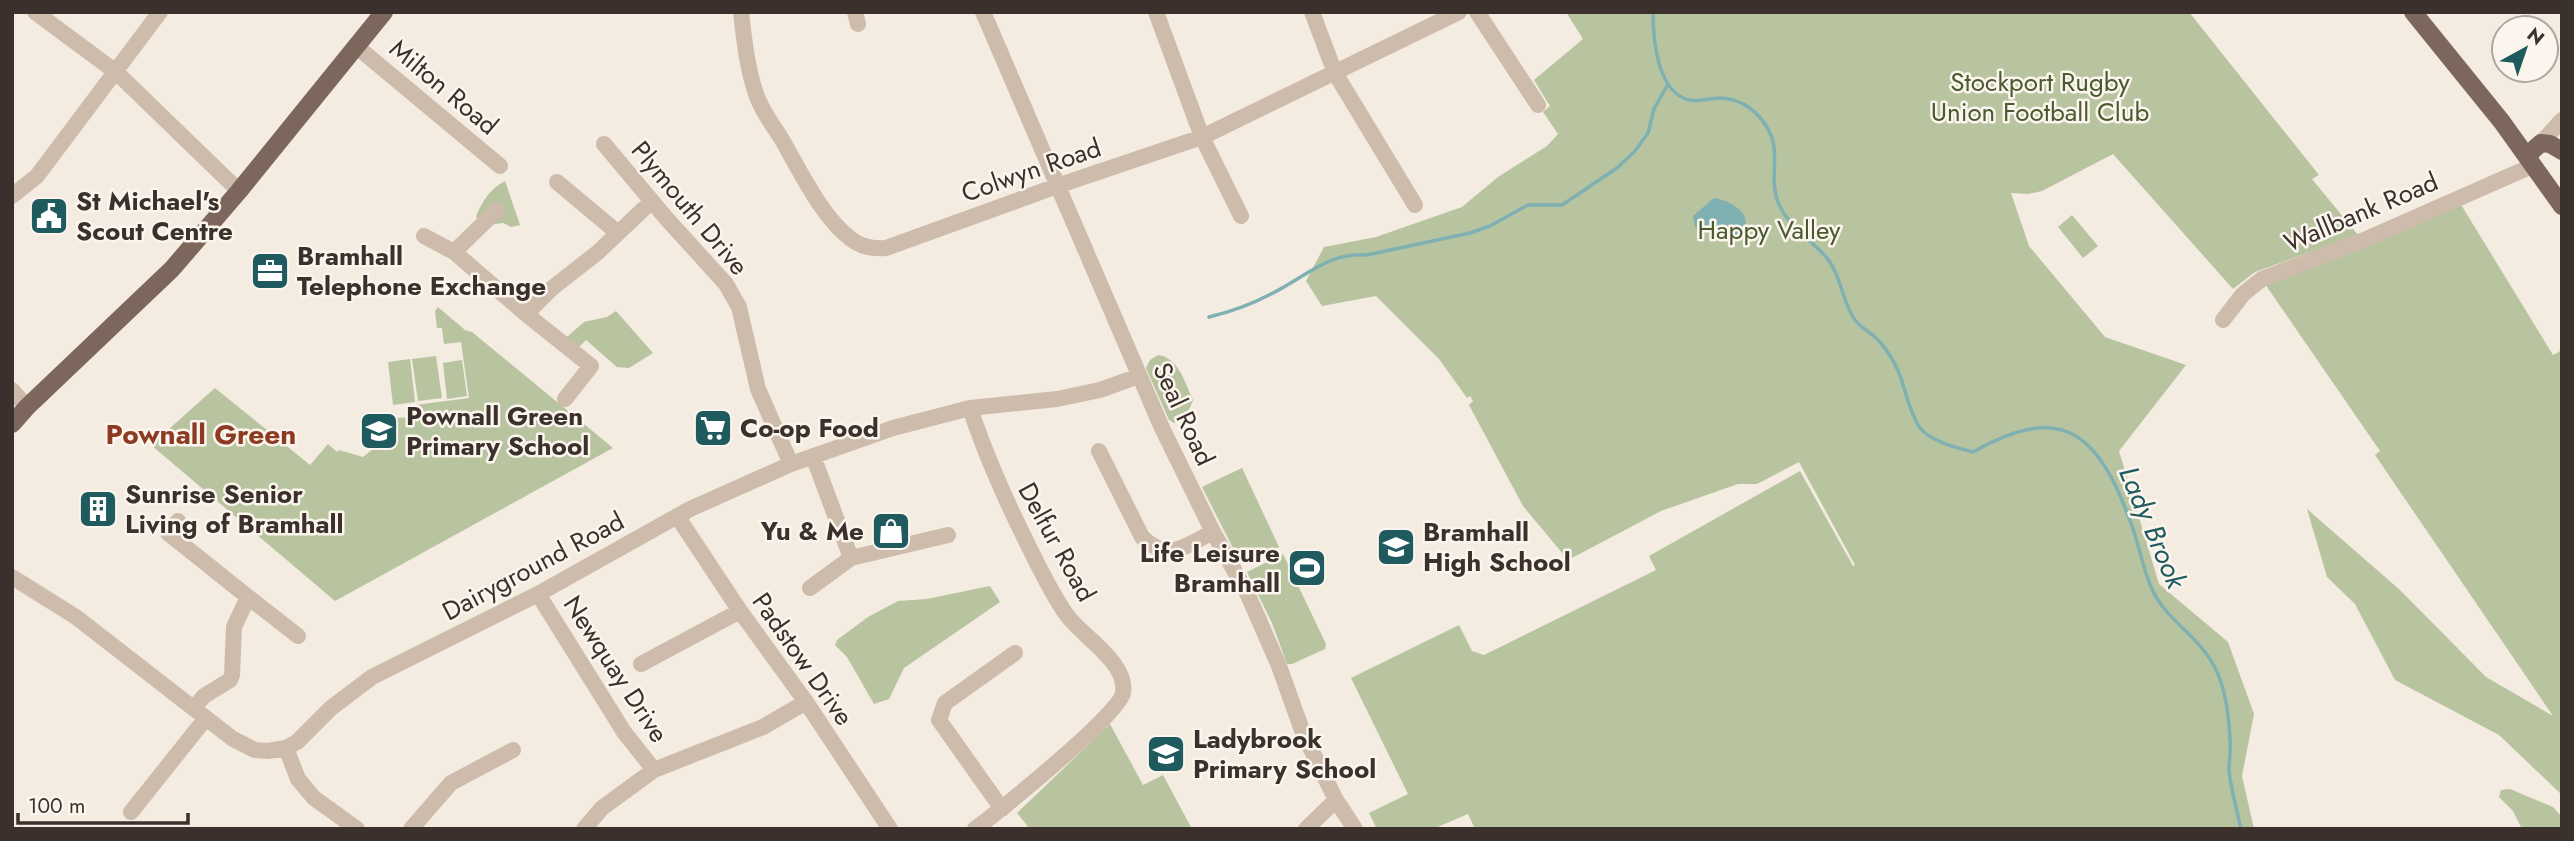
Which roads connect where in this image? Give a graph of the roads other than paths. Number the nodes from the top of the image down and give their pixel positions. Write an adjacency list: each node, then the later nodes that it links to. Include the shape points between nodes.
1 (35, 12): 12 (street)
2 (160, 12): 12 (street)
3 (384, 12): 11 (main road)
4 (741, 12): 22 (street, Colwyn Road, via 755,94 817,201 857,243 886,248)
5 (983, 12): 22 (street, Seal Road)
6 (1156, 12): 16 (street)
7 (1312, 12): 13 (street)
8 (1459, 12): 13 (street, Colwyn Road)
9 (1477, 12): 14 (street)
10 (2413, 12): 19 (main road, via 2502,122)
11 (356, 46): 20 (street, Milton Road); 23 (main road)
12 (116, 72): 23 (street); 24 (street, via 37,176)
13 (1335, 73): 16 (street, Colwyn Road); 26 (street)
14 (1538, 105)
15 (2562, 120): 19 (street)
16 (1202, 137): 22 (street, Colwyn Road); 29 (street)
17 (604, 144): 25 (street, Plymouth Drive)
18 (2562, 151): 19 (main road, via 2550,144)
19 (2535, 153): 27 (main road); 34 (street, Wallbank Road, via 2364,240 2262,279)
20 (500, 166)
21 (557, 182): 30 (street)
22 (1057, 186): 35 (street, Seal Road)
23 (239, 191): 38 (main road, via 172,269)
24 (12, 196)
25 (652, 201): 30 (street); 43 (street, Plymouth Drive, via 726,284 739,307 758,389)
26 (1415, 205)
27 (2562, 206)
28 (497, 210): 32 (street)
29 (1241, 216)
30 (618, 233): 33 (street)
31 (424, 236): 32 (street)
32 (454, 252): 33 (street)
33 (526, 314): 37 (street, via 591,366)
34 (2222, 320)
35 (1139, 376): 39 (street, Dairyground Road, via 1057,399); 46 (street, Seal Road)
36 (12, 390): 38 (street)
37 (565, 399)
38 (27, 407): 40 (main road)
39 (970, 408): 42 (street, Dairyground Road, via 902,425); 63 (street, Delfur Road, via 1001,491 1055,597 1119,670 1123,683 1118,705)
40 (12, 424)
41 (1099, 452): 46 (street, via 1150,545 1171,552)
42 (813, 456): 43 (street, Dairyground Road); 48 (street)
43 (791, 464): 44 (street, Dairyground Road)
44 (677, 516): 51 (street, Dairyground Road); 53 (street, Padstow Drive)
45 (173, 527): 52 (street)
46 (1213, 532): 62 (street, Seal Road, via 1248,595 1303,733)
47 (948, 535): 48 (street)
48 (851, 558): 50 (street)
49 (12, 577): 58 (street, via 76,617)
50 (810, 588)
51 (538, 594): 59 (street, Dairyground Road, via 372,677); 61 (street, Newquay Drive, via 624,732)
52 (248, 597): 54 (street); 58 (street, via 234,627 230,680 204,696)
53 (740, 611): 56 (street); 57 (street, Padstow Drive)
54 (299, 636)
55 (1015, 653): 63 (street, via 945,703 939,720)
56 (641, 664)
57 (806, 702): 61 (street, via 763,727); 68 (street, Padstow Drive)
58 (200, 713): 59 (street, via 255,750); 64 (street)
59 (286, 748): 65 (street, via 298,779 314,798)
60 (513, 750): 66 (street, via 451,783)
61 (654, 770): 67 (street, via 601,808)
62 (1336, 800): 70 (street); 71 (street, Seal Road)
63 (1002, 809): 69 (street, Delfur Road)
64 (131, 812)
65 (357, 829)
66 (411, 829)
67 (584, 829)
68 (890, 829)
69 (975, 829)
70 (1306, 829)
71 (1355, 829)

